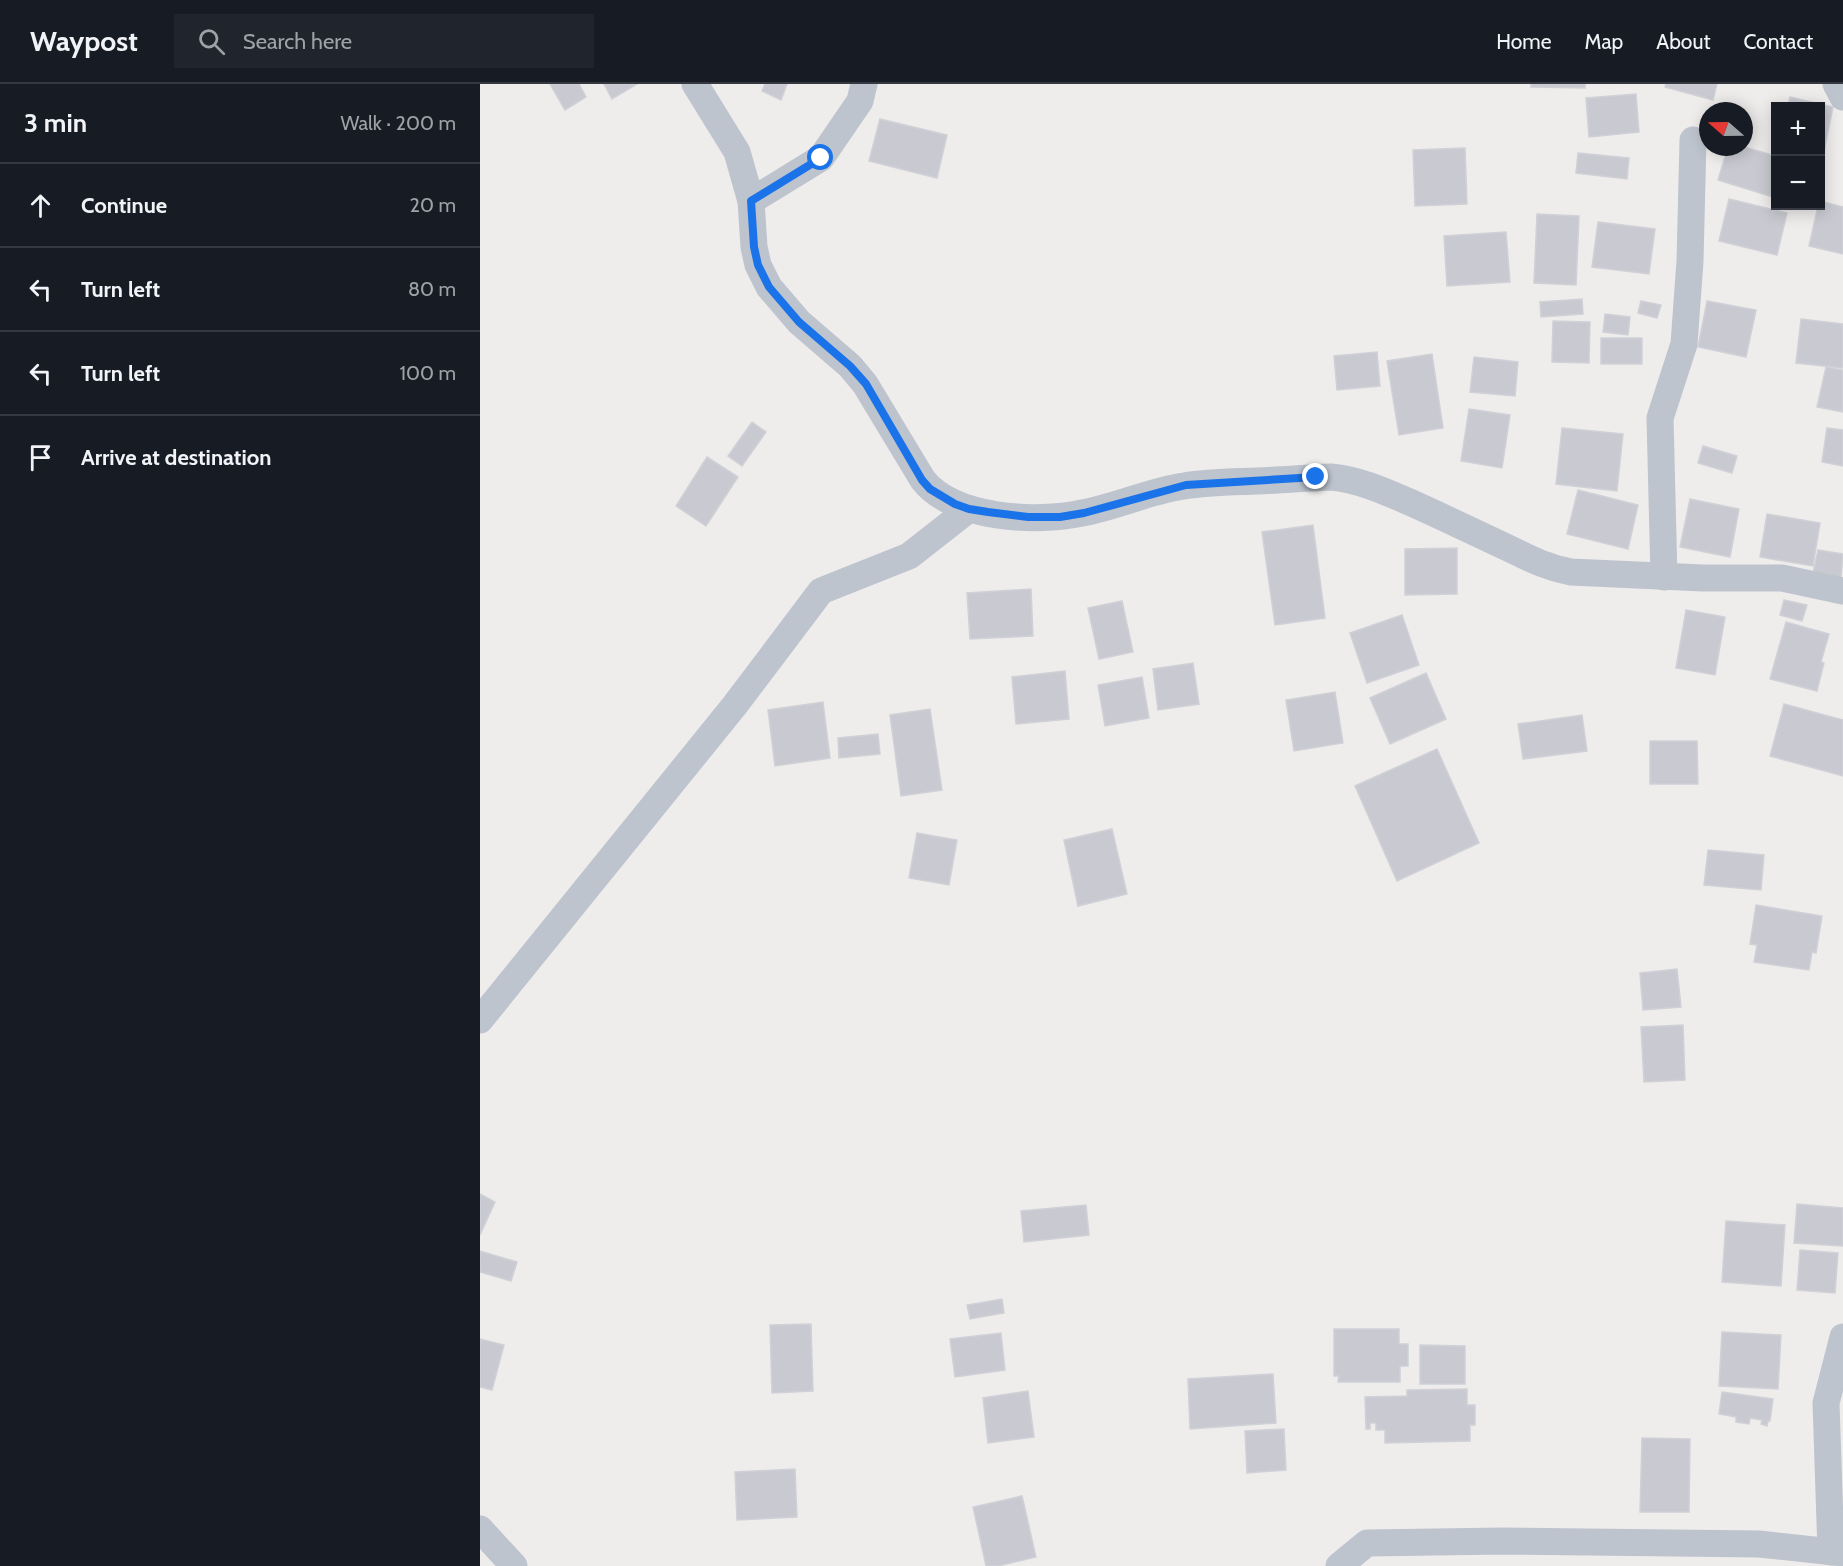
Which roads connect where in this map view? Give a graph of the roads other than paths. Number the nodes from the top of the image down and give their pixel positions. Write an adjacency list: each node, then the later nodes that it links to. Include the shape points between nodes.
1 (695, 84): 6 (street, via 737,152)
2 (864, 84): 6 (street, via 860,101 821,158)
3 (1836, 84): 4 (street)
4 (1843, 97)
5 (1693, 140): 8 (street, via 1684,344 1660,418)
6 (751, 201): 7 (street, via 754,247 769,287 799,322 866,384 930,489)
7 (969, 509): 8 (street, via 1060,517 1186,485 1331,477 1376,488 1556,569); 10 (street, via 909,556 821,591 735,705)
8 (1664, 577): 9 (street, via 1782,578)
9 (1843, 591)
10 (480, 1020)
11 (1843, 1337): 13 (street, via 1826,1402)
12 (480, 1529): 14 (street)
13 (1837, 1553): 15 (street, via 1759,1544 1367,1544)
14 (514, 1566)
15 (1339, 1566)

